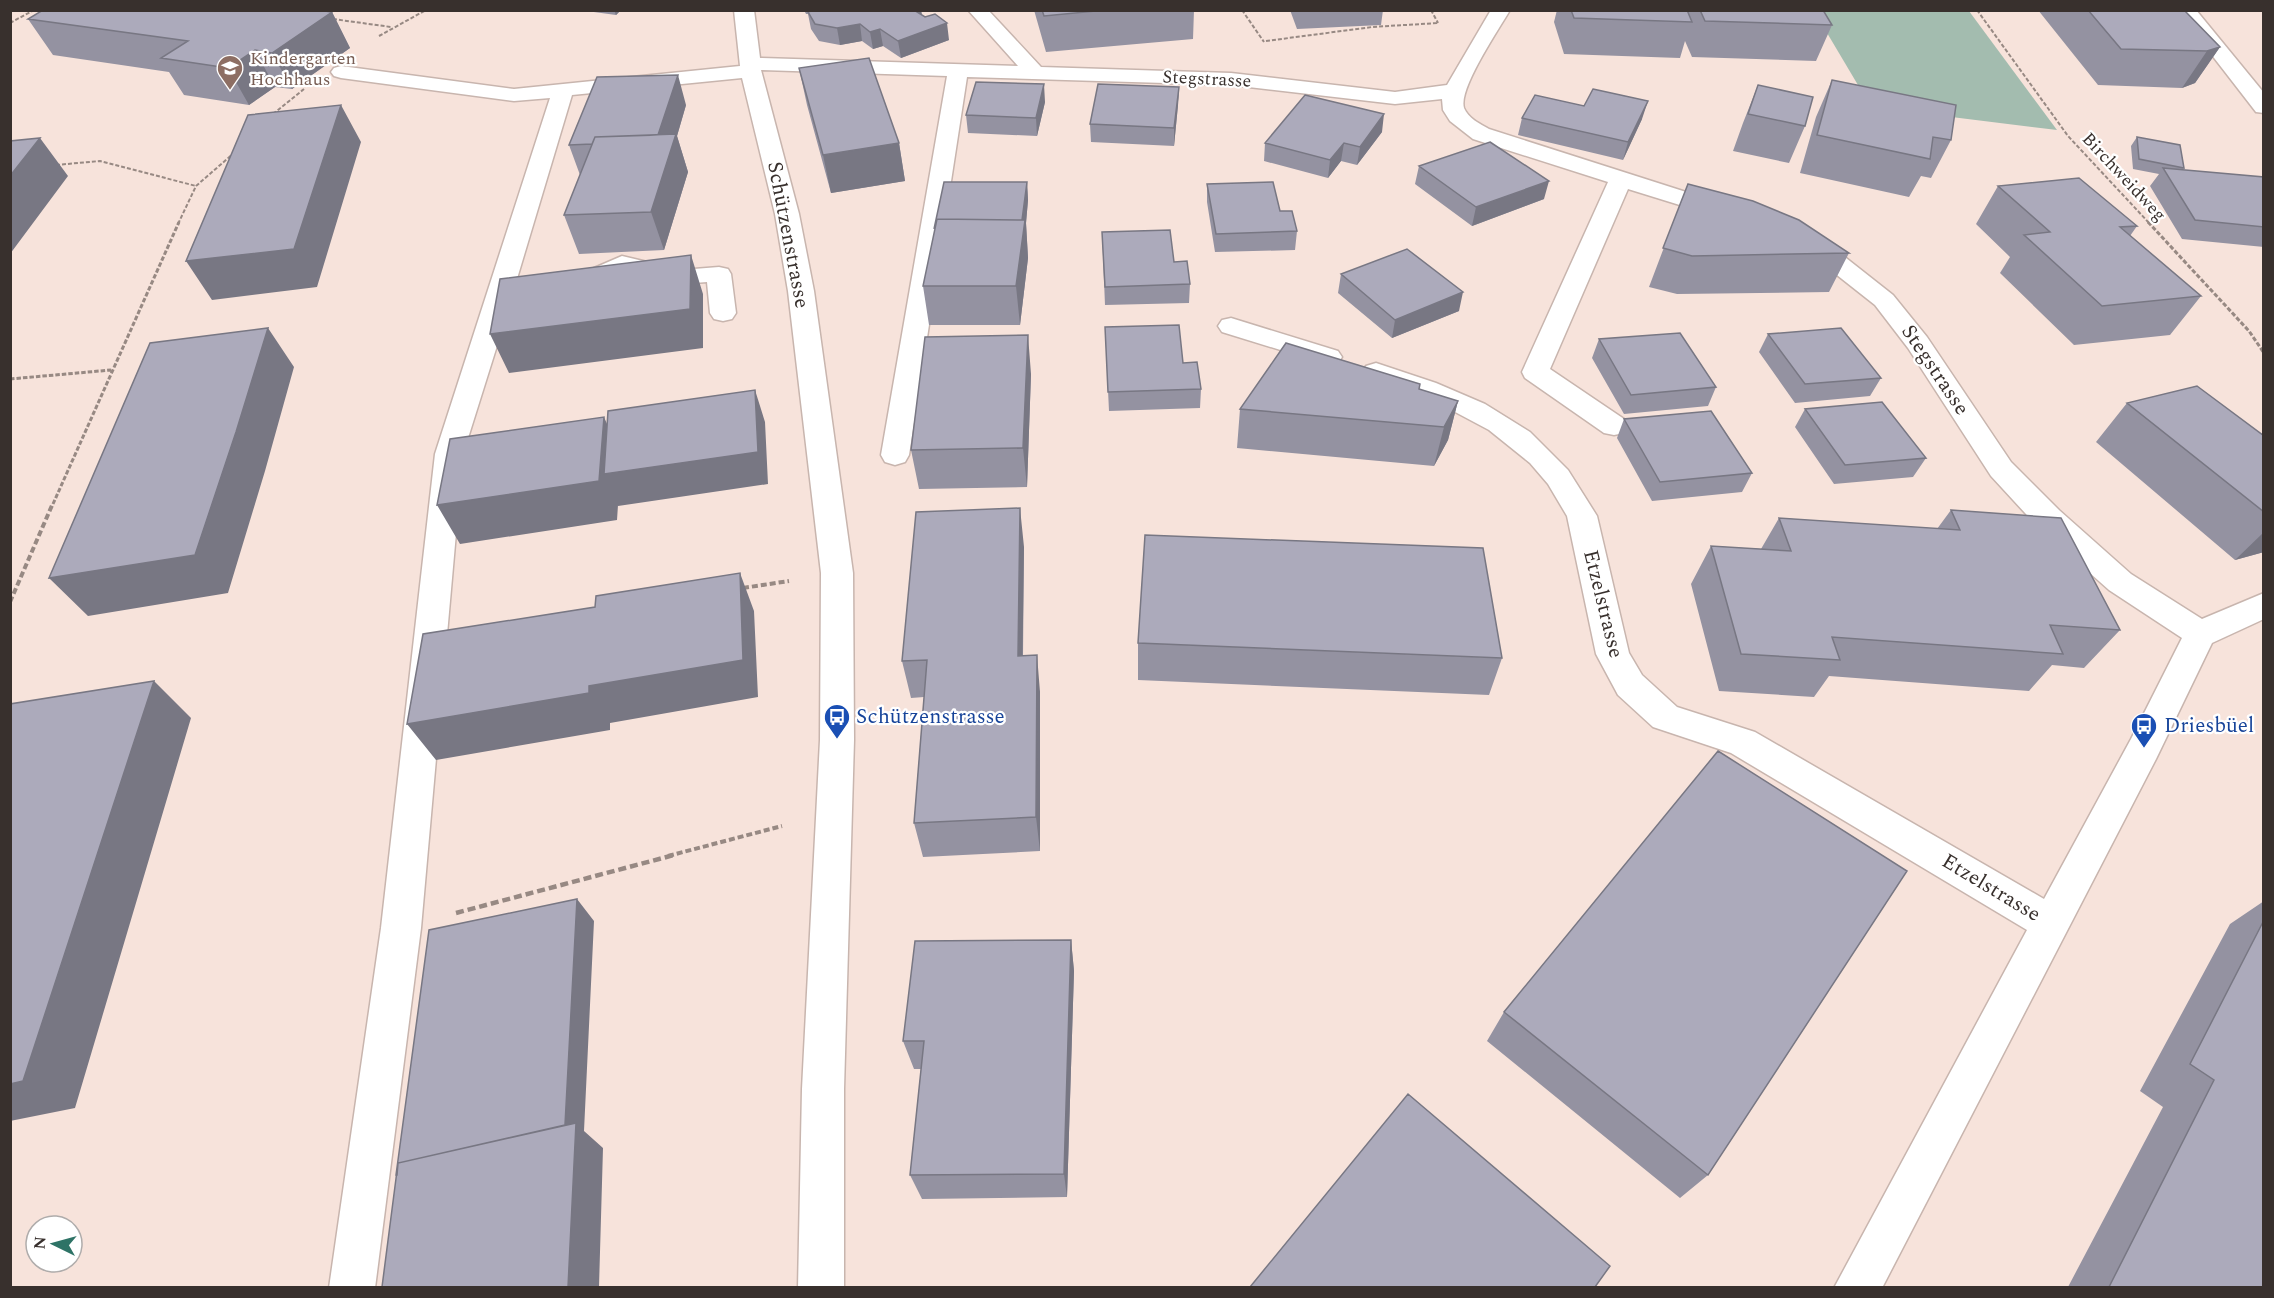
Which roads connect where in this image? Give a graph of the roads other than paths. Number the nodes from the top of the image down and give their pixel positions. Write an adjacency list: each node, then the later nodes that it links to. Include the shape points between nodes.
1 (744, 10): 5 (street, Schützenstrasse)
2 (977, 10): 8 (street)
3 (1501, 10): 9 (street)
4 (2186, 10): 11 (street)
5 (751, 67): 6 (street, Stegstrasse); 10 (street, Stegstrasse); 24 (street, Schützenstrasse, via 787,214 801,291 837,573 837,740 823,1089)
6 (958, 69): 8 (street, Stegstrasse); 19 (street)
7 (340, 72): 10 (street, Stegstrasse, via 514,95)
8 (1034, 72): 9 (street, Stegstrasse, via 1231,79 1385,99 1422,98)
9 (1455, 89): 12 (street, via 1451,105 1454,112 1480,134)
10 (563, 90): 15 (street)
11 (2264, 107)
12 (1621, 179): 13 (street); 18 (street, via 1535,372)
13 (1742, 218)
14 (1781, 232): 21 (street, Stegstrasse, via 1832,259 1884,300 1918,343 2001,468 2017,485 2120,582)
15 (501, 291): 16 (street, via 581,283 622,263 681,277 719,274); 23 (street, via 449,454 401,928)
16 (723, 313)
17 (1231, 326): 22 (street, Etzelstrasse, via 1432,390 1465,404 1523,440 1567,487 1581,514 1613,654 1630,685 1646,702 1665,717 1743,742)
18 (1614, 426)
19 (895, 455)
20 (2259, 609): 21 (street)
21 (2200, 634): 22 (street, Etzelstrasse)
22 (2051, 924): 25 (street, Etzelstrasse)
23 (352, 1287)
24 (822, 1287)
25 (1857, 1287)

